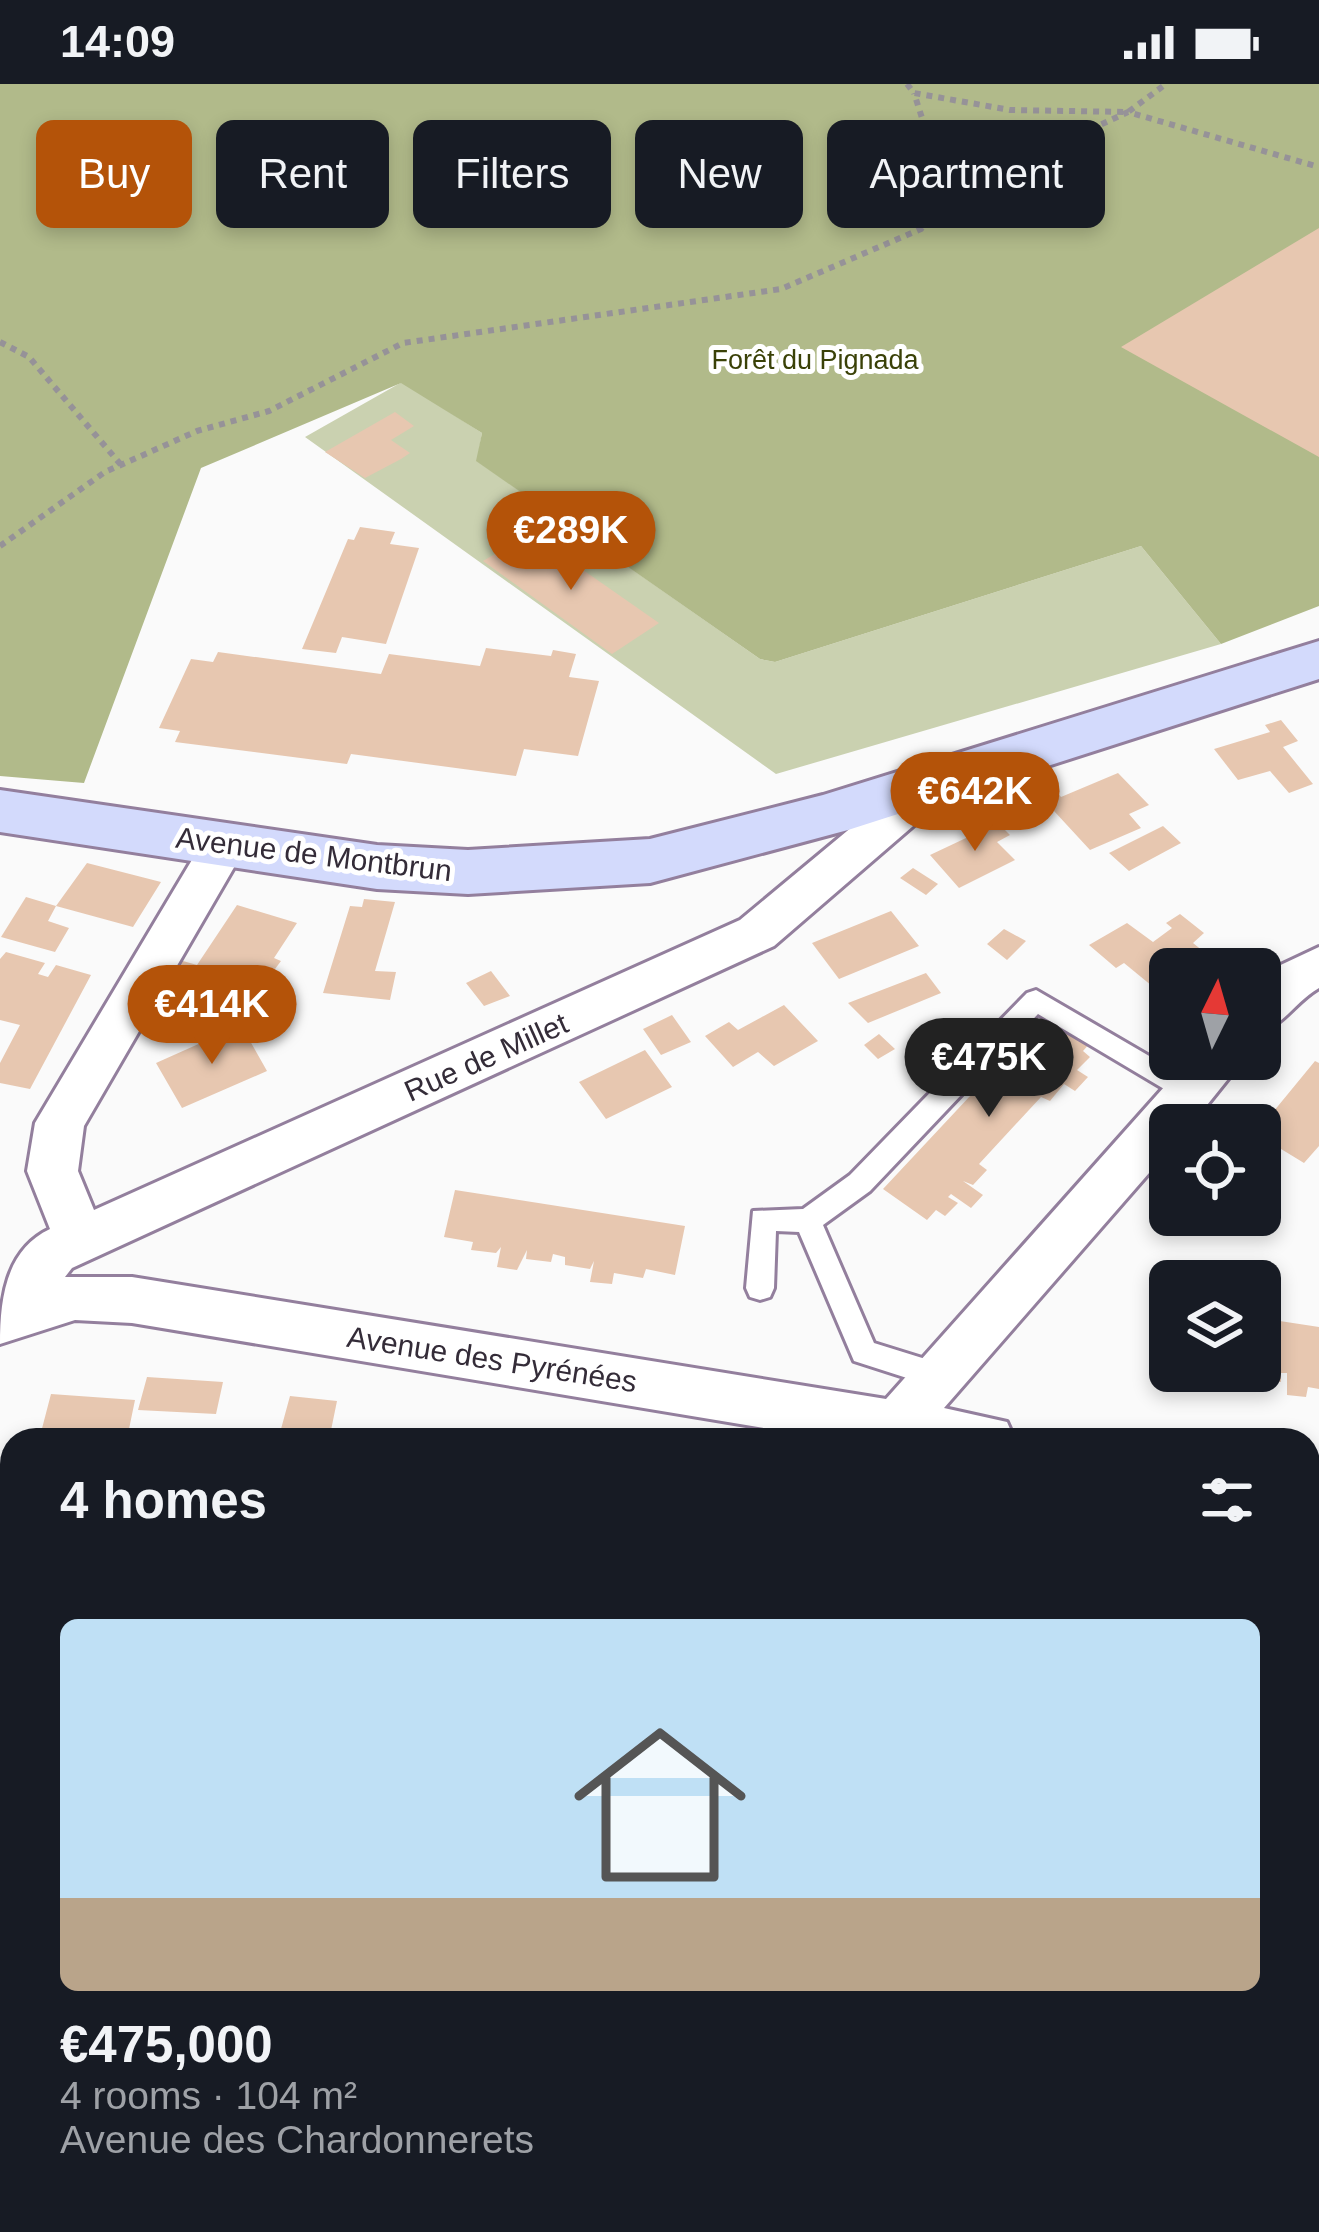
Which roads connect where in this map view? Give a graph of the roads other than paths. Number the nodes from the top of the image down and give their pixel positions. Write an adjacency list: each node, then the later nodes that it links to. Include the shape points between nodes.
1 (1319, 660): 2 (street, Avenue de Montbrun)
2 (940, 778): 4 (street, Avenue de Montbrun, via 689,852 570,868 377,867); 10 (street, Rue de Millet, via 757,933)
3 (0, 811): 4 (street, Avenue de Montbrun)
4 (224, 845): 10 (street, via 60,1123 49,1161 58,1198)
5 (1319, 965): 6 (street)
6 (1281, 990)
7 (1149, 1050): 9 (lane, via 1036,1000 860,1184)
8 (1201, 1080): 13 (street)
9 (808, 1221): 11 (lane, via 763,1219); 13 (lane, via 863,1352)
10 (83, 1238): 12 (street, Rue de Millet, via 53,1252)
11 (760, 1288)
12 (14, 1315): 14 (street, Avenue des Pyrénées, via 75,1297 132,1300)
13 (938, 1376): 14 (street)
14 (899, 1425): 15 (street, Avenue des Pyrénées)
15 (917, 1428)

